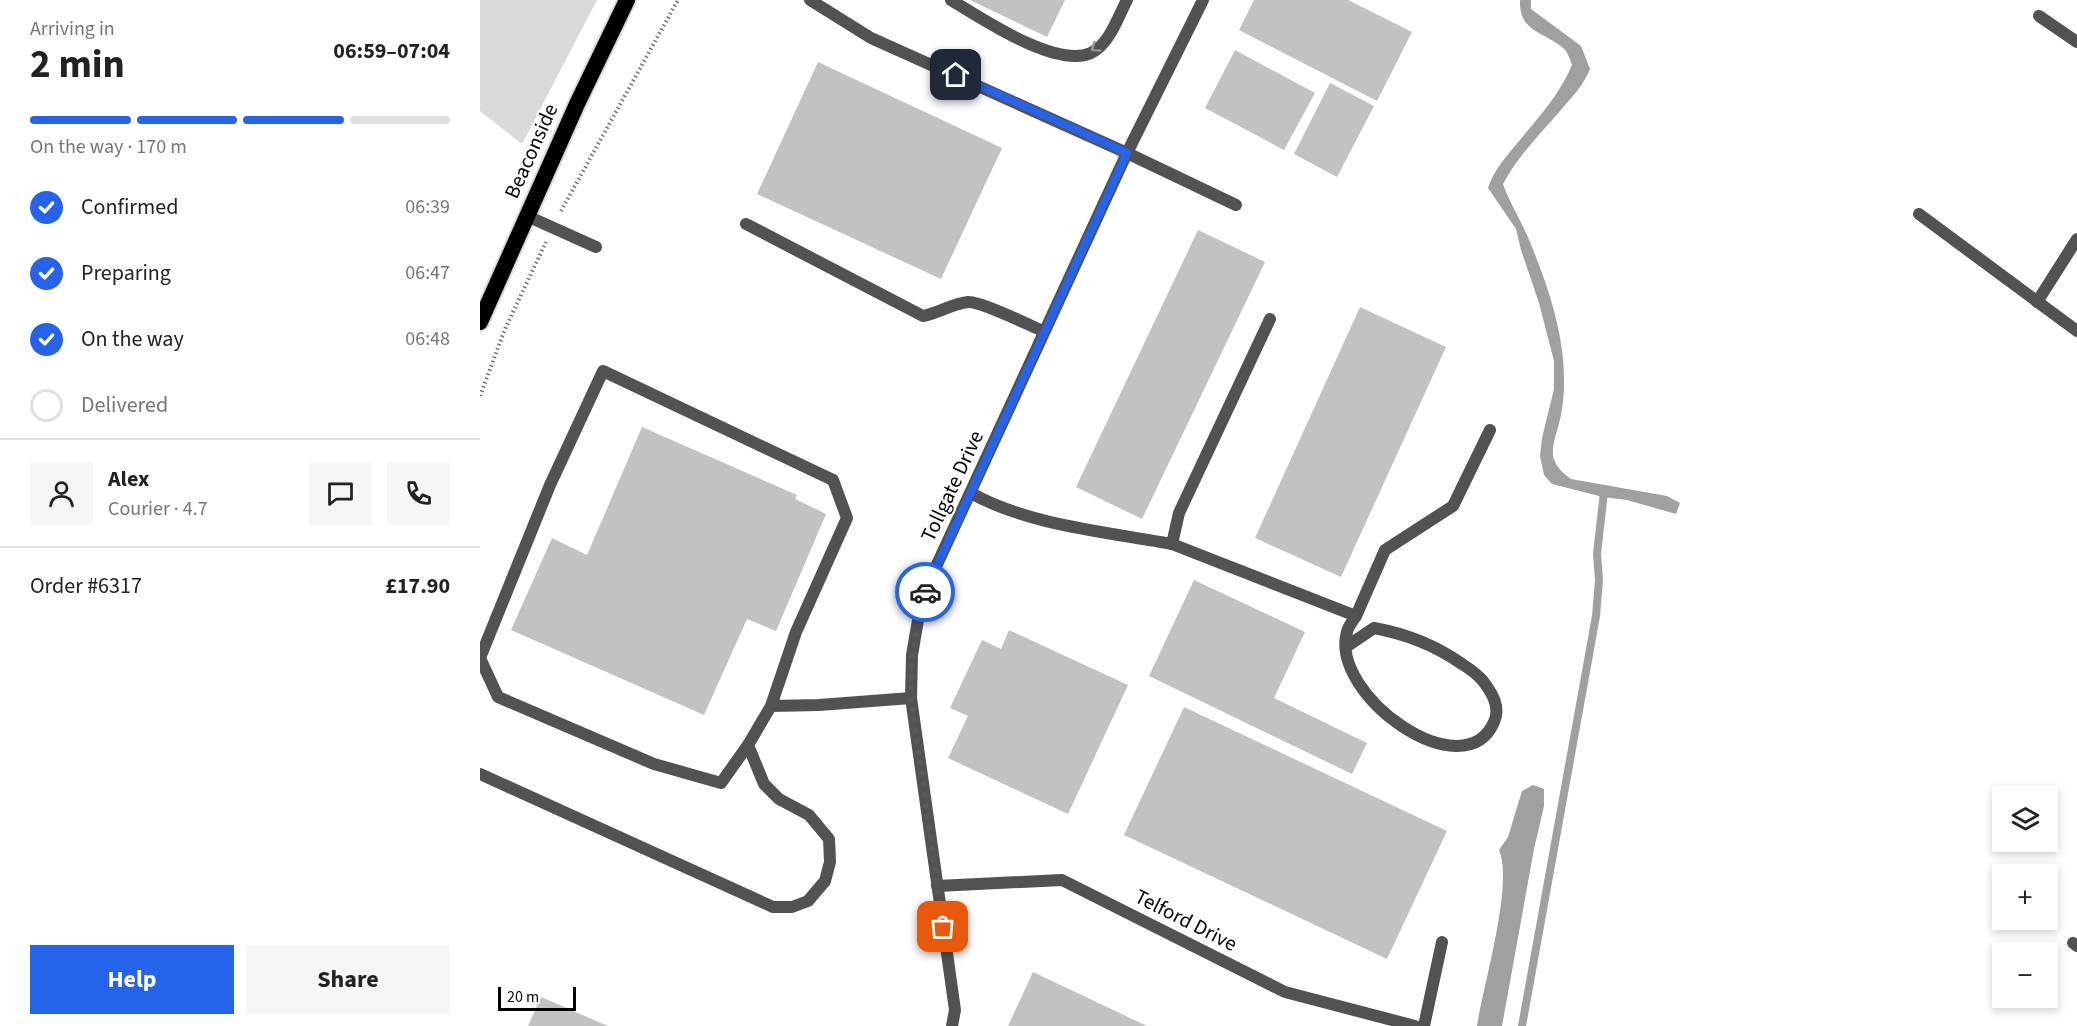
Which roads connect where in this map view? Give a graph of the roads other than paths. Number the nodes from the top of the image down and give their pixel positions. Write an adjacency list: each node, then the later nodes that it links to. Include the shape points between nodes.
1 (627, 0): 11 (highway, Beaconside)
2 (810, 0): 8 (street, via 871,38)
3 (951, 0): 4 (street, one-way to 3, via 1104,43 1090,53 1075,56 1026,43)
4 (1126, 0)
5 (1203, 0): 8 (street, Tollgate Drive)
6 (2039, 16): 7 (street)
7 (2077, 42)
8 (1127, 153): 9 (street); 18 (street, Tollgate Drive)
9 (1236, 205)
10 (1919, 214): 15 (street)
11 (527, 216): 14 (street); 17 (highway, Beaconside)
12 (746, 224): 18 (street, via 923,316 972,302)
13 (2077, 239): 15 (street)
14 (596, 247)
15 (2037, 302): 19 (street)
16 (1270, 319): 22 (street, via 1179,513)
17 (480, 322)
18 (1043, 331): 21 (street, Tollgate Drive)
19 (2077, 331)
20 (1490, 430): 23 (street, via 1453,506 1385,550)
21 (971, 493): 22 (street, via 992,505 1032,518); 25 (street, Tollgate Drive, via 922,597 912,655)
22 (1172, 544): 23 (street)
23 (1356, 616): 24 (street, via 1347,631)
24 (1346, 647): 24 (street, via 1354,678 1368,697 1406,728 1432,742 1469,746 1485,737 1492,727 1497,715 1494,695 1479,676 1447,654 1421,640 1374,628)
25 (911, 698): 26 (street); 29 (street, Tollgate Drive)
26 (771, 706): 27 (street); 27 (street, via 796,632 847,518 833,480 603,371 550,485 480,658 498,697 654,764 721,783)
27 (748, 745): 28 (street, via 764,784 779,799 809,815 829,839 830,862 825,880 808,901 792,907 773,907)
28 (480, 774)
29 (937, 886): 31 (street, Tollgate Drive, via 955,1010); 32 (street, Telford Drive, via 1062,880 1285,992)
30 (1442, 942): 33 (street)
31 (952, 1026)
32 (1415, 1026)
33 (1424, 1026)

